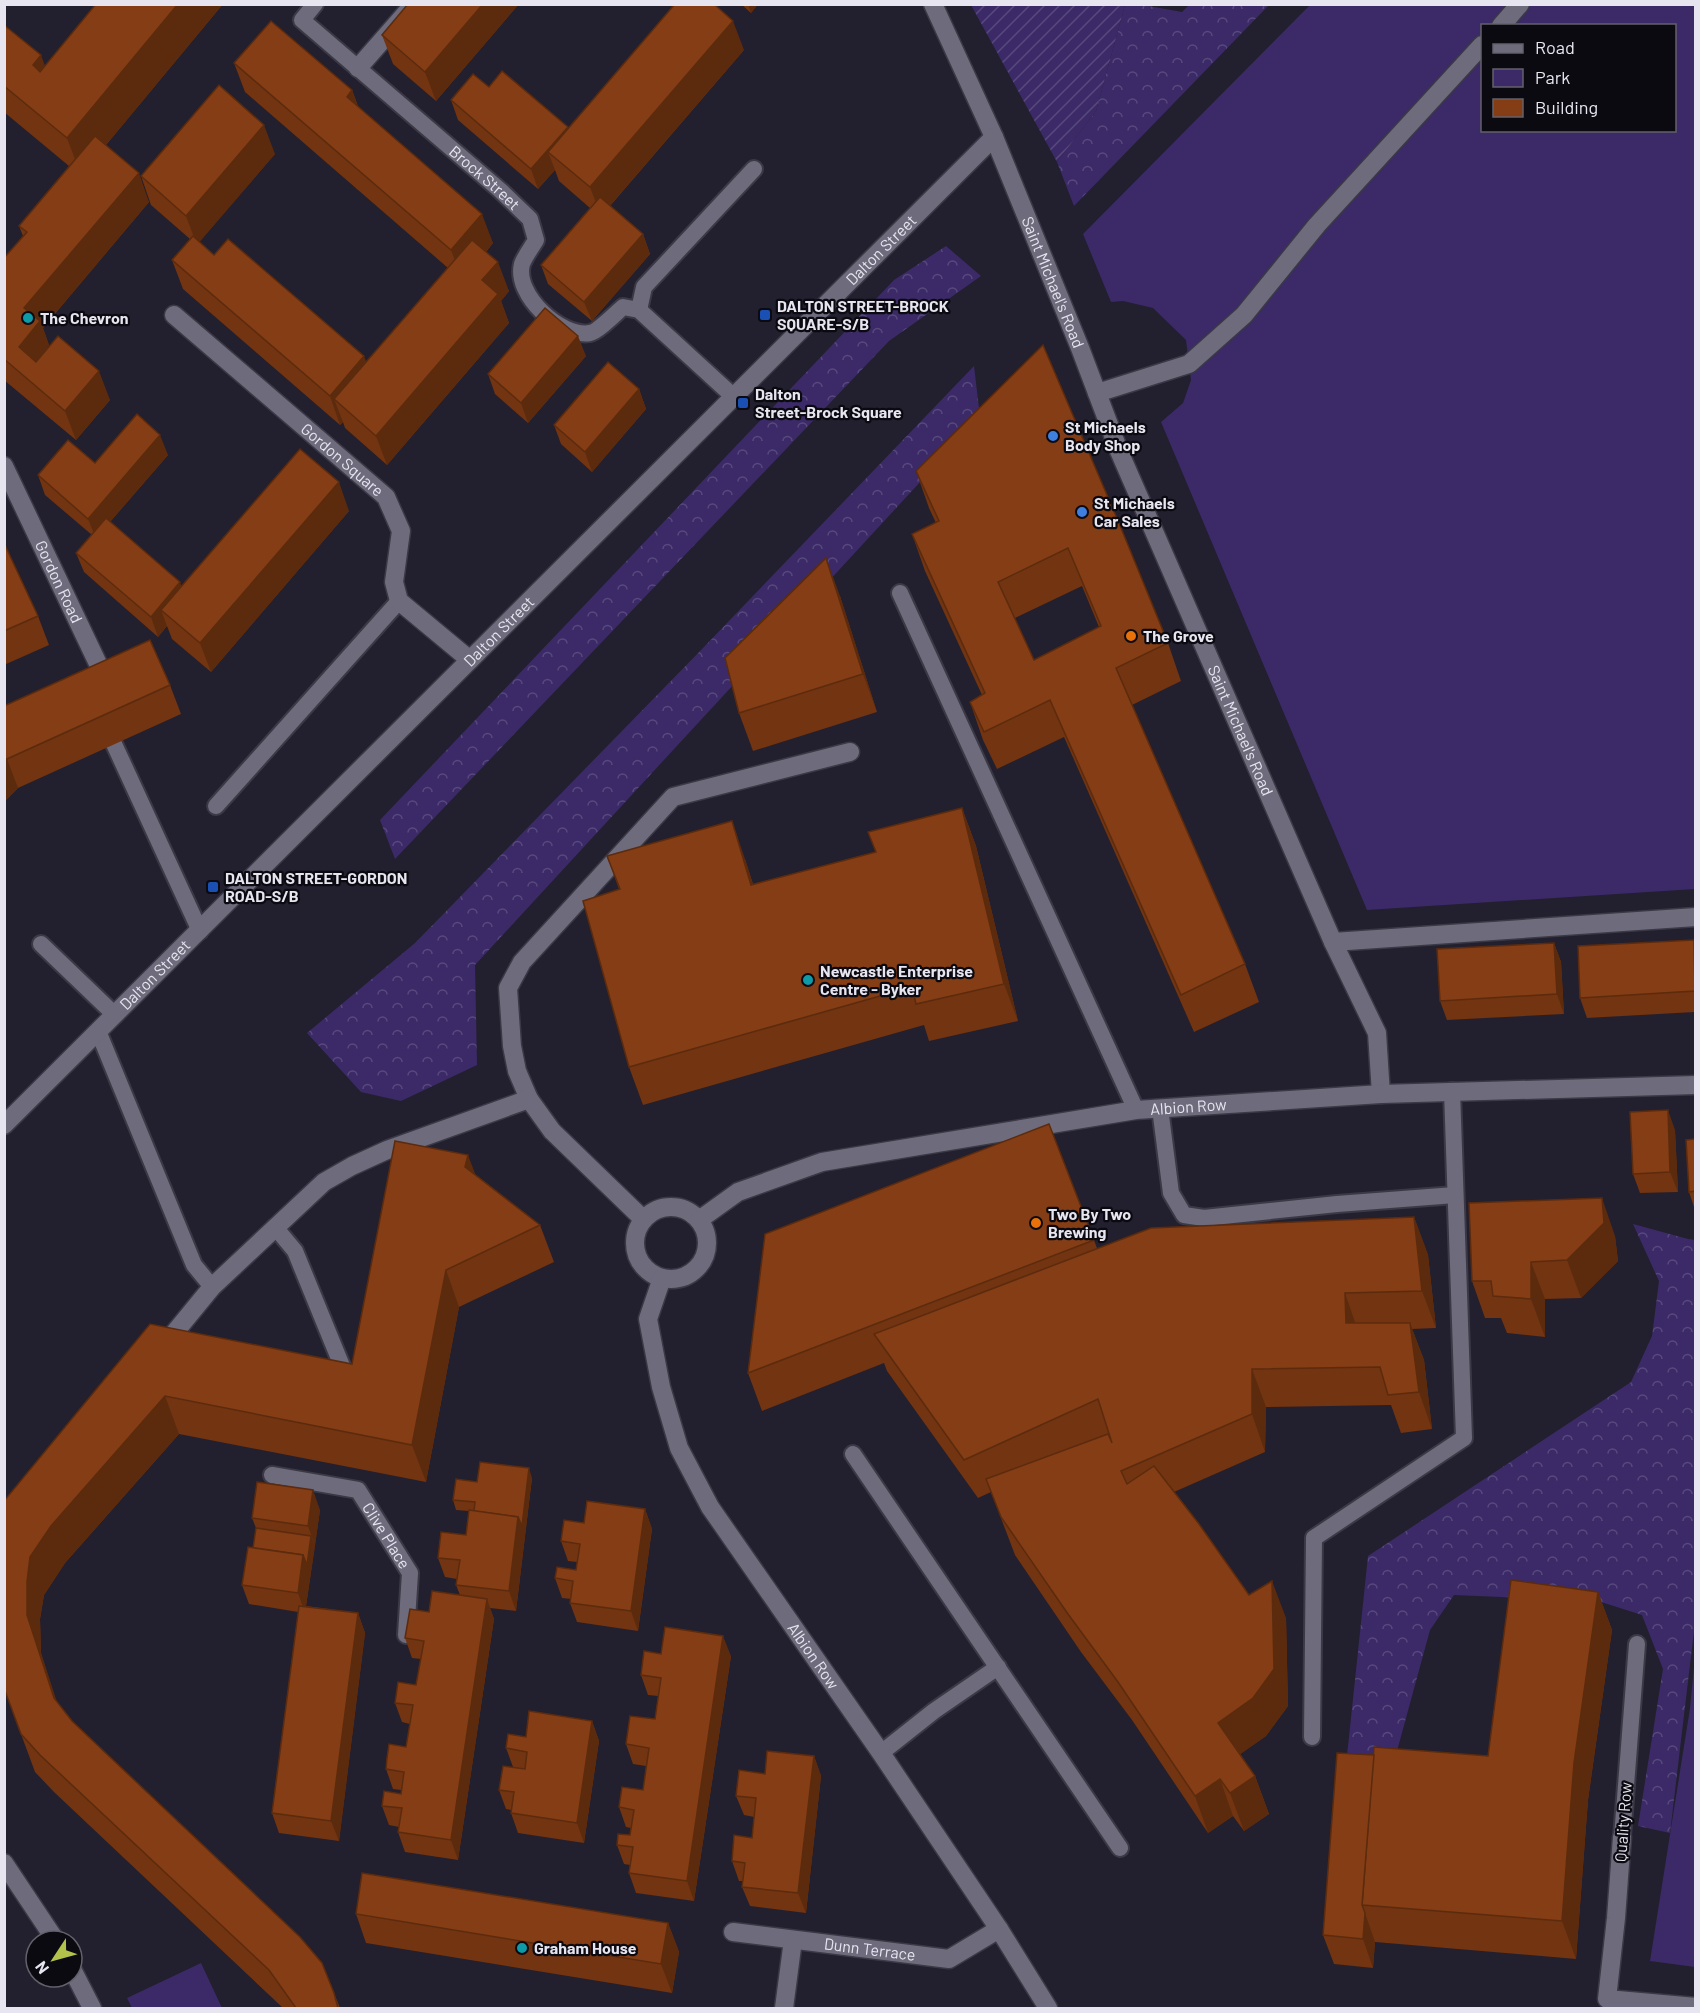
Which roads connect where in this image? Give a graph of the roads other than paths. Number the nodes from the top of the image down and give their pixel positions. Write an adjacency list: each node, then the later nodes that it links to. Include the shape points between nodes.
1 (315, 4): 7 (lane, Brock Street, via 302,20)
2 (414, 4): 7 (street)
3 (933, 4): 8 (street, Saint Michael's Road)
4 (1520, 4): 5 (street)
5 (1503, 24)
6 (1481, 46): 12 (street, via 1317,225 1236,322 1189,364)
7 (358, 68): 10 (lane, Brock Street, via 530,219 536,240 522,265 524,286 533,303 548,316 575,333 592,333 623,307)
8 (994, 137): 12 (street, Saint Michael's Road); 13 (street, Dalton Street)
9 (754, 169): 10 (lane, via 644,287)
10 (639, 310): 13 (lane)
11 (174, 315): 16 (street, Gordon Square, via 386,498 401,531 394,582)
12 (1097, 393): 26 (street, Saint Michael's Road)
13 (734, 397): 17 (street, Dalton Street)
14 (4, 466): 18 (street, Gordon Road)
15 (900, 593): 35 (lane)
16 (399, 601): 17 (street); 23 (lane)
17 (470, 660): 25 (street, Dalton Street)
18 (100, 668): 19 (lane); 20 (street)
19 (79, 679)
20 (93, 699)
21 (114, 744): 25 (lane)
22 (850, 752): 33 (street, via 673,797 522,962 508,988 512,1046)
23 (216, 806)
24 (1695, 917): 26 (street)
25 (200, 931): 28 (street, Dalton Street)
26 (1333, 942): 32 (street, Saint Michael's Road, via 1377,1033)
27 (40, 944): 28 (lane)
28 (115, 1015): 29 (street, Dalton Street)
29 (98, 1031): 36 (street, Dalton Street); 42 (lane, via 194,1265)
30 (1695, 1085): 31 (street, Albion Row)
31 (1452, 1091): 32 (street, Albion Row); 37 (lane)
32 (1381, 1094): 34 (street, Albion Row)
33 (529, 1100): 38 (street, via 552,1131); 40 (street, via 352,1166 324,1182)
34 (1160, 1108): 35 (street, Albion Row); 37 (lane, via 1171,1193 1184,1215 1204,1218)
35 (1136, 1110): 39 (street, Albion Row, via 822,1162 738,1192)
36 (4, 1125)
37 (1455, 1195): 50 (lane, via 1464,1438 1314,1538)
38 (643, 1219): 39 (street, via 651,1212 672,1207 692,1213); 41 (street, via 634,1242 636,1254 650,1274)
39 (699, 1220): 41 (street, via 707,1242 701,1264 684,1278)
40 (275, 1227): 42 (street); 44 (lane, via 295,1251)
41 (662, 1278): 51 (street, Albion Row, via 648,1319 661,1387 679,1448 710,1507)
42 (212, 1287): 43 (street)
43 (153, 1358)
44 (342, 1366)
45 (853, 1454): 49 (lane)
46 (272, 1475): 47 (lane, Clive Place, via 358,1490 410,1574)
47 (405, 1635)
48 (1637, 1644): 52 (lane, Quality Row)
49 (998, 1667): 51 (lane); 53 (lane)
50 (1312, 1737)
51 (882, 1753): 56 (street, Albion Row)
52 (1622, 1837): 60 (street, Quality Row)
53 (1120, 1848)
54 (4, 1863): 55 (street)
55 (48, 1929)
56 (999, 1929): 58 (street, Dunn Terrace, via 949,1959); 64 (street, Albion Row)
57 (733, 1932): 58 (street, Dunn Terrace)
58 (793, 1940): 63 (street)
59 (82, 1989): 62 (street)
60 (1606, 2004): 61 (street)
61 (1688, 2007)
62 (92, 2008)
63 (784, 2008)
64 (1048, 2008)

